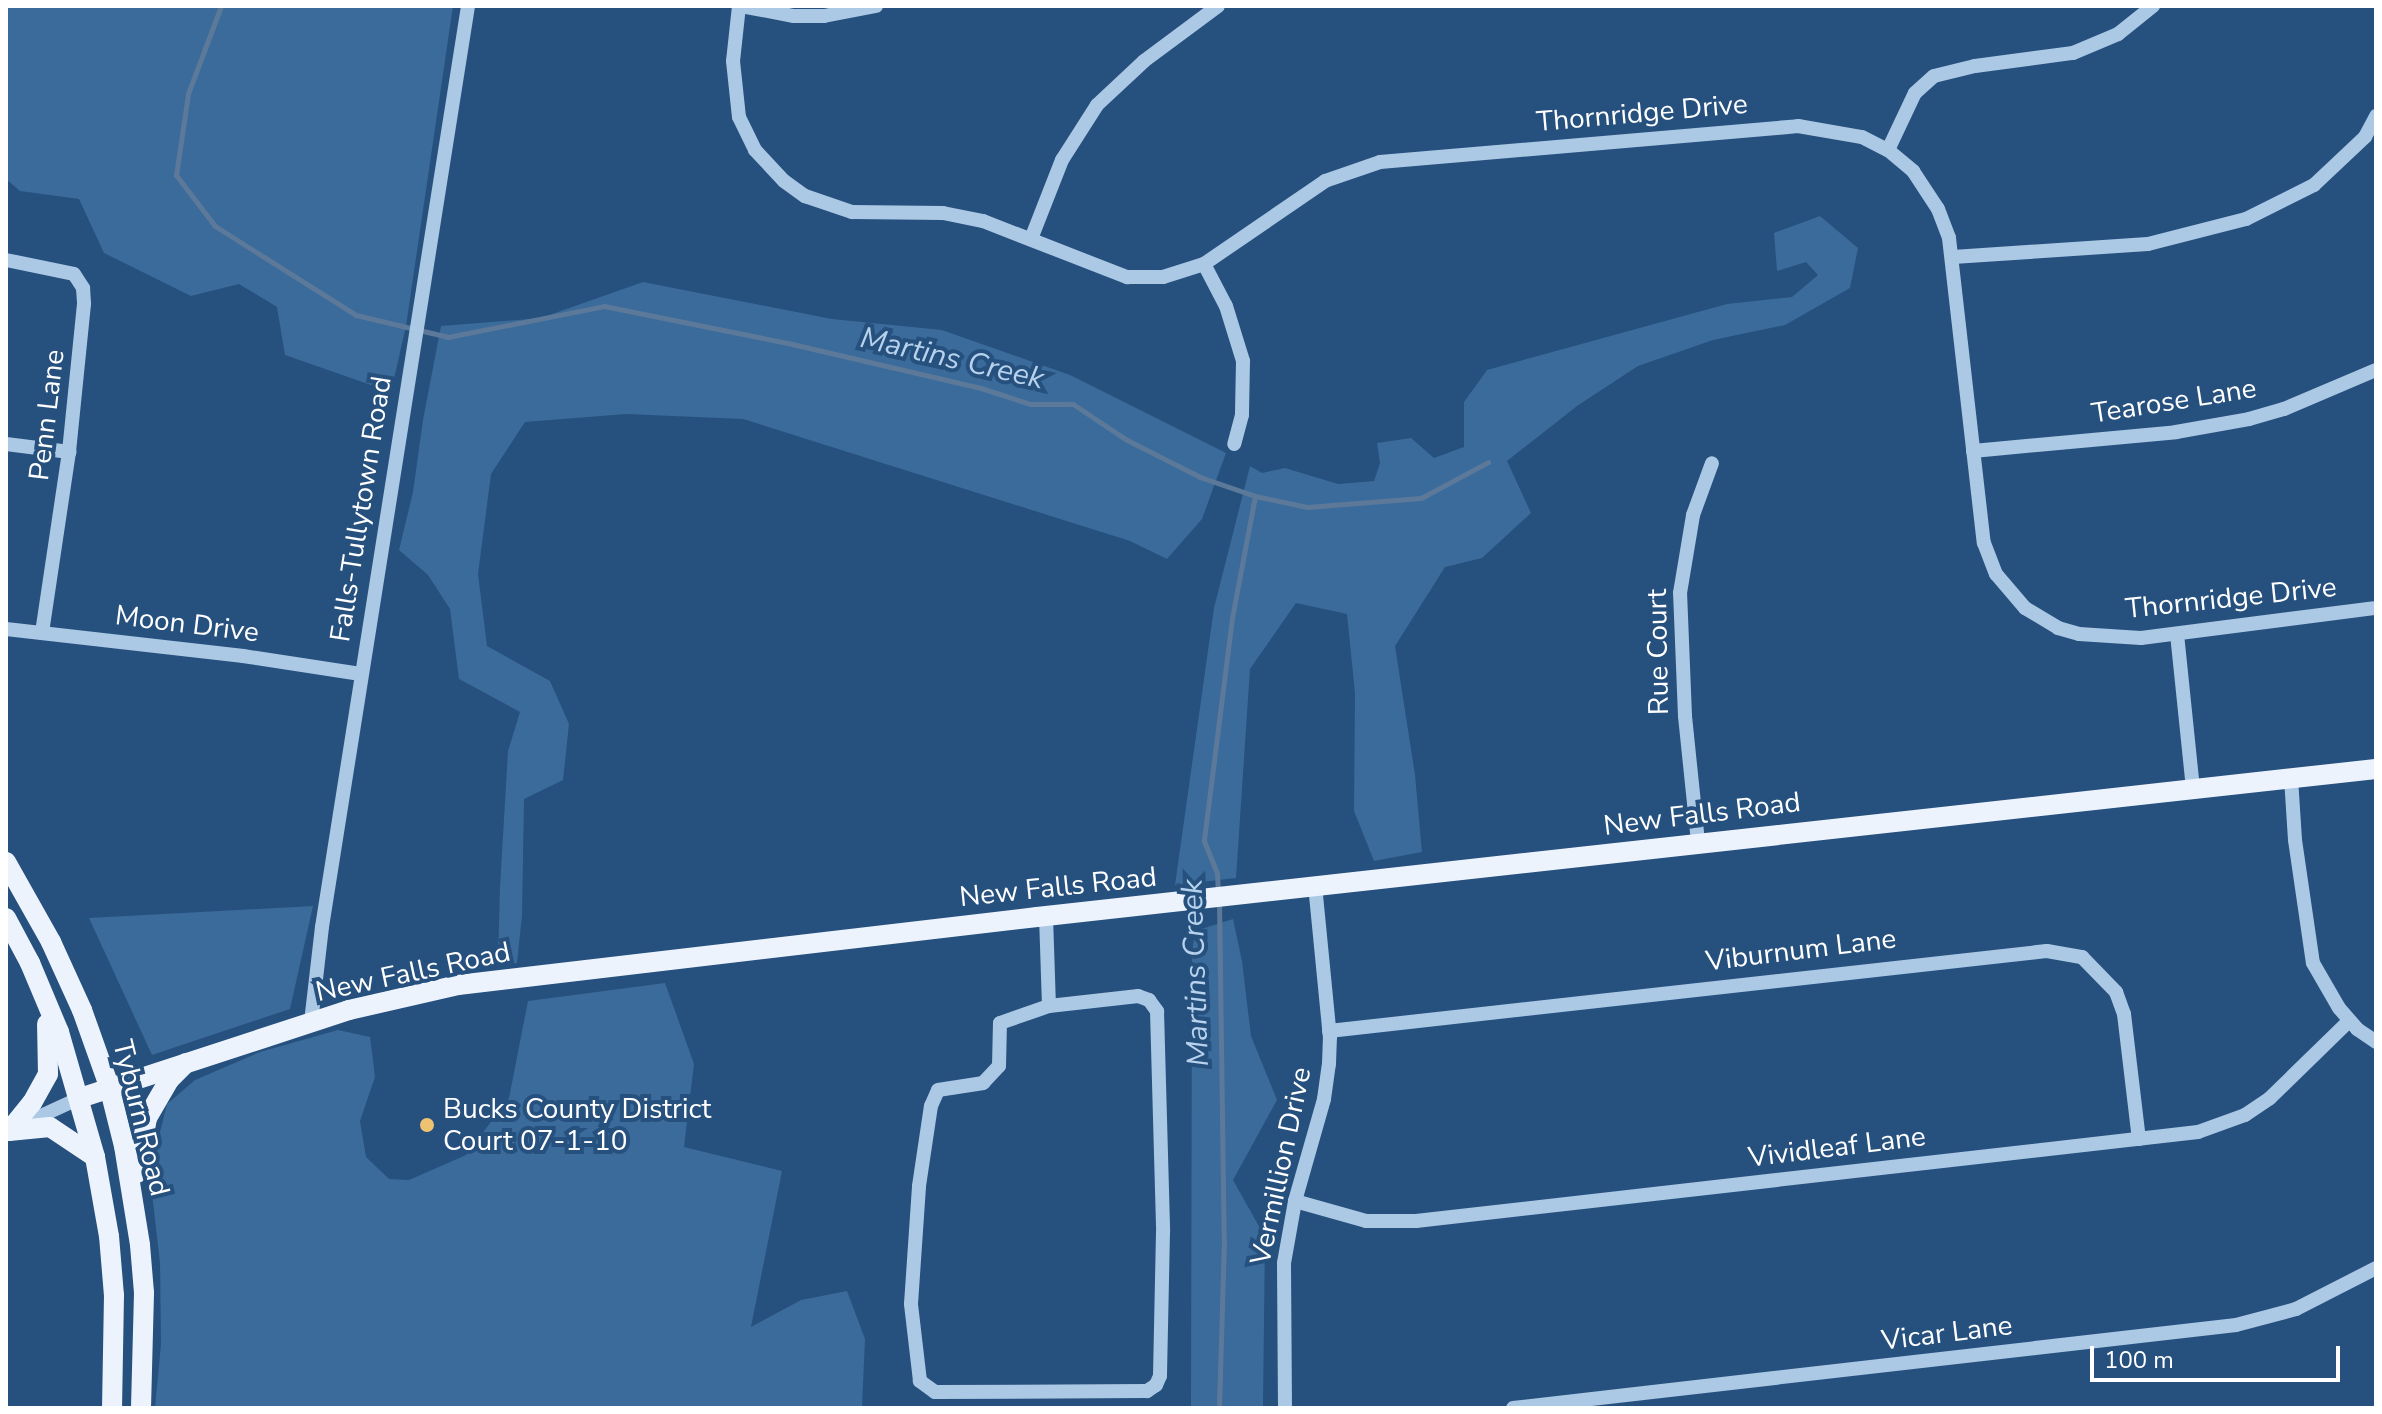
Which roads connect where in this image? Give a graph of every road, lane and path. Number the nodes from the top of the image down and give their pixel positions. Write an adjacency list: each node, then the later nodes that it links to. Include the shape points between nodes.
1 (468, 6): 22 (street, Falls-Tullytown Road)
2 (740, 6): 3 (street, via 824,16); 8 (street, Thornridge Drive, via 733,61 739,117 755,150 784,181 805,196 852,212 956,214)
3 (876, 6)
4 (1218, 6): 8 (street, via 1144,61 1097,105 1062,160)
5 (2153, 6): 7 (street, via 2118,34 2073,53 1934,76 1915,93)
6 (2375, 123): 9 (street, via 2343,162 2314,185 2246,219 2148,244)
7 (1888, 150): 9 (street, Thornridge Drive, via 1925,186); 11 (street, Thornridge Drive, via 1847,132 1798,126 1410,157 1325,181)
8 (1031, 239): 11 (street, Thornridge Drive, via 1127,277 1163,277)
9 (1953, 257): 15 (street, Thornridge Drive)
10 (6, 260): 16 (street, Penn Lane, via 74,274 83,288)
11 (1204, 264): 14 (street, via 1226,306 1243,361 1242,415)
12 (2376, 370): 15 (street, Tearose Lane, via 2249,419 2176,432)
13 (6, 444): 16 (street)
14 (1234, 444)
15 (1973, 451): 21 (street, Thornridge Drive, via 1989,560 2025,608 2079,634)
16 (69, 452): 20 (street, Penn Lane)
17 (1712, 463): 26 (street, Rue Court, via 1693,515 1680,593)
18 (2376, 608): 21 (street, Thornridge Drive)
19 (6, 629): 20 (street, Moon Drive)
20 (42, 633): 22 (street, Moon Drive)
21 (2177, 634): 25 (street)
22 (361, 674): 34 (street, Falls-Tullytown Road)
23 (2376, 769): 24 (main road, New Falls Road)
24 (2291, 778): 25 (main road, New Falls Road); 33 (street, via 2313,963)
25 (2193, 789): 26 (main road, New Falls Road)
26 (1698, 842): 28 (main road, New Falls Road)
27 (6, 862): 38 (main road, Tyburn Road, via 51,942)
28 (1315, 886): 29 (main road, New Falls Road); 35 (street, Vermillion Drive)
29 (1046, 916): 32 (street); 34 (main road, New Falls Road, via 458,985)
30 (6, 918): 31 (main road, Tyburn Road)
31 (39, 983): 39 (main road, Tyburn Road); 40 (main road, via 49,1034 48,1074)
32 (1049, 1006): 32 (street, via 1000,1023 999,1066 983,1083 938,1090 931,1106 911,1304 920,1381 935,1392 1147,1391 1160,1376 1163,1232 1157,1011 1138,996)
33 (2349, 1021): 36 (street); 41 (street, Vividleaf Lane, via 2270,1098 2245,1115 2198,1132)
34 (311, 1022): 37 (main road, New Falls Road)
35 (1329, 1031): 41 (street, Viburnum Lane, via 2047,951 2082,957 2116,992 2124,1014); 44 (street, Vermillion Drive, via 1324,1099)
36 (2376, 1042)
37 (187, 1062): 38 (main road, New Falls Road); 43 (main road, via 169,1080 147,1118)
38 (109, 1086): 39 (main road, New Falls Road); 43 (main road, Tyburn Road)
39 (80, 1098): 40 (street, New Falls Road); 42 (main road, Tyburn Road)
40 (8, 1131): 42 (main road, via 50,1127)
41 (2139, 1139): 44 (street, Vividleaf Lane, via 1416,1221 1366,1221)
42 (95, 1157): 46 (main road, Tyburn Road, via 114,1295)
43 (134, 1196): 47 (main road, Tyburn Road, via 144,1293)
44 (1295, 1201): 48 (street, Vermillion Drive, via 1283,1282)
45 (2376, 1268): 49 (street, Vicar Lane, via 2296,1309 2236,1325)
46 (112, 1408)
47 (141, 1408)
48 (1285, 1408)
49 (1513, 1408)

